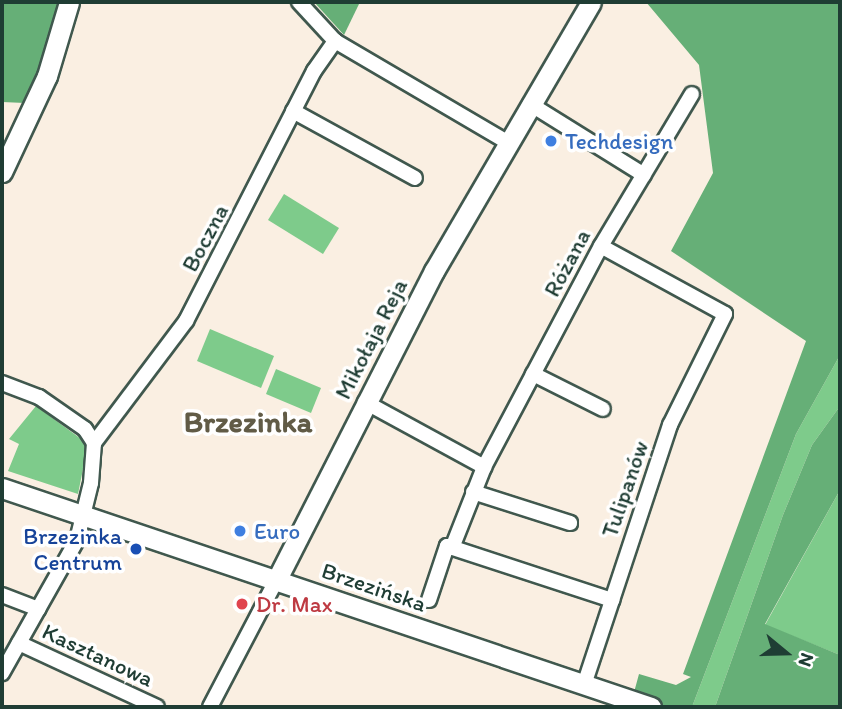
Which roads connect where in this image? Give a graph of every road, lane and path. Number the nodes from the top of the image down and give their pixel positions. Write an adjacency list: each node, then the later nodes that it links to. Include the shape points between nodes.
1 (69, 2): 9 (street, via 47,76)
2 (299, 2): 4 (street)
3 (592, 2): 6 (street, Mikołaja Reja)
4 (335, 41): 7 (street, Boczna); 8 (street)
5 (692, 94): 10 (street, Różana)
6 (530, 104): 8 (street, Mikołaja Reja); 10 (street)
7 (293, 111): 11 (street); 17 (street, Boczna, via 186,321)
8 (507, 142): 15 (street, Mikołaja Reja)
9 (2, 173)
10 (644, 174): 12 (street, Różana)
11 (415, 178)
12 (601, 246): 13 (street, Różana); 27 (street, Tulipanów, via 725,314 670,425)
13 (533, 374): 16 (street); 18 (street, Różana)
14 (2, 383): 17 (street, via 52,405 85,429)
15 (365, 402): 18 (street); 24 (street, Mikołaja Reja)
16 (603, 409)
17 (94, 443): 21 (street)
18 (484, 467): 20 (street, Różana)
19 (2, 488): 21 (street, Brzezińska)
20 (473, 492): 22 (street); 23 (street, Różana)
21 (85, 516): 24 (street, Brzezińska); 28 (street, via 77,540)
22 (570, 523)
23 (449, 547): 26 (street, Różana); 27 (street)
24 (276, 579): 31 (street, Brzezińska); 34 (street, Mikołaja Reja)
25 (2, 595): 28 (street)
26 (429, 600)
27 (612, 600): 31 (street, Tulipanów)
28 (38, 609): 29 (street)
29 (19, 643): 30 (street); 33 (street, Kasztanowa)
30 (2, 673)
31 (584, 685): 32 (street, Brzezińska)
32 (617, 702): 35 (street, Brzezińska)
33 (157, 707)
34 (210, 707)
35 (650, 707)

